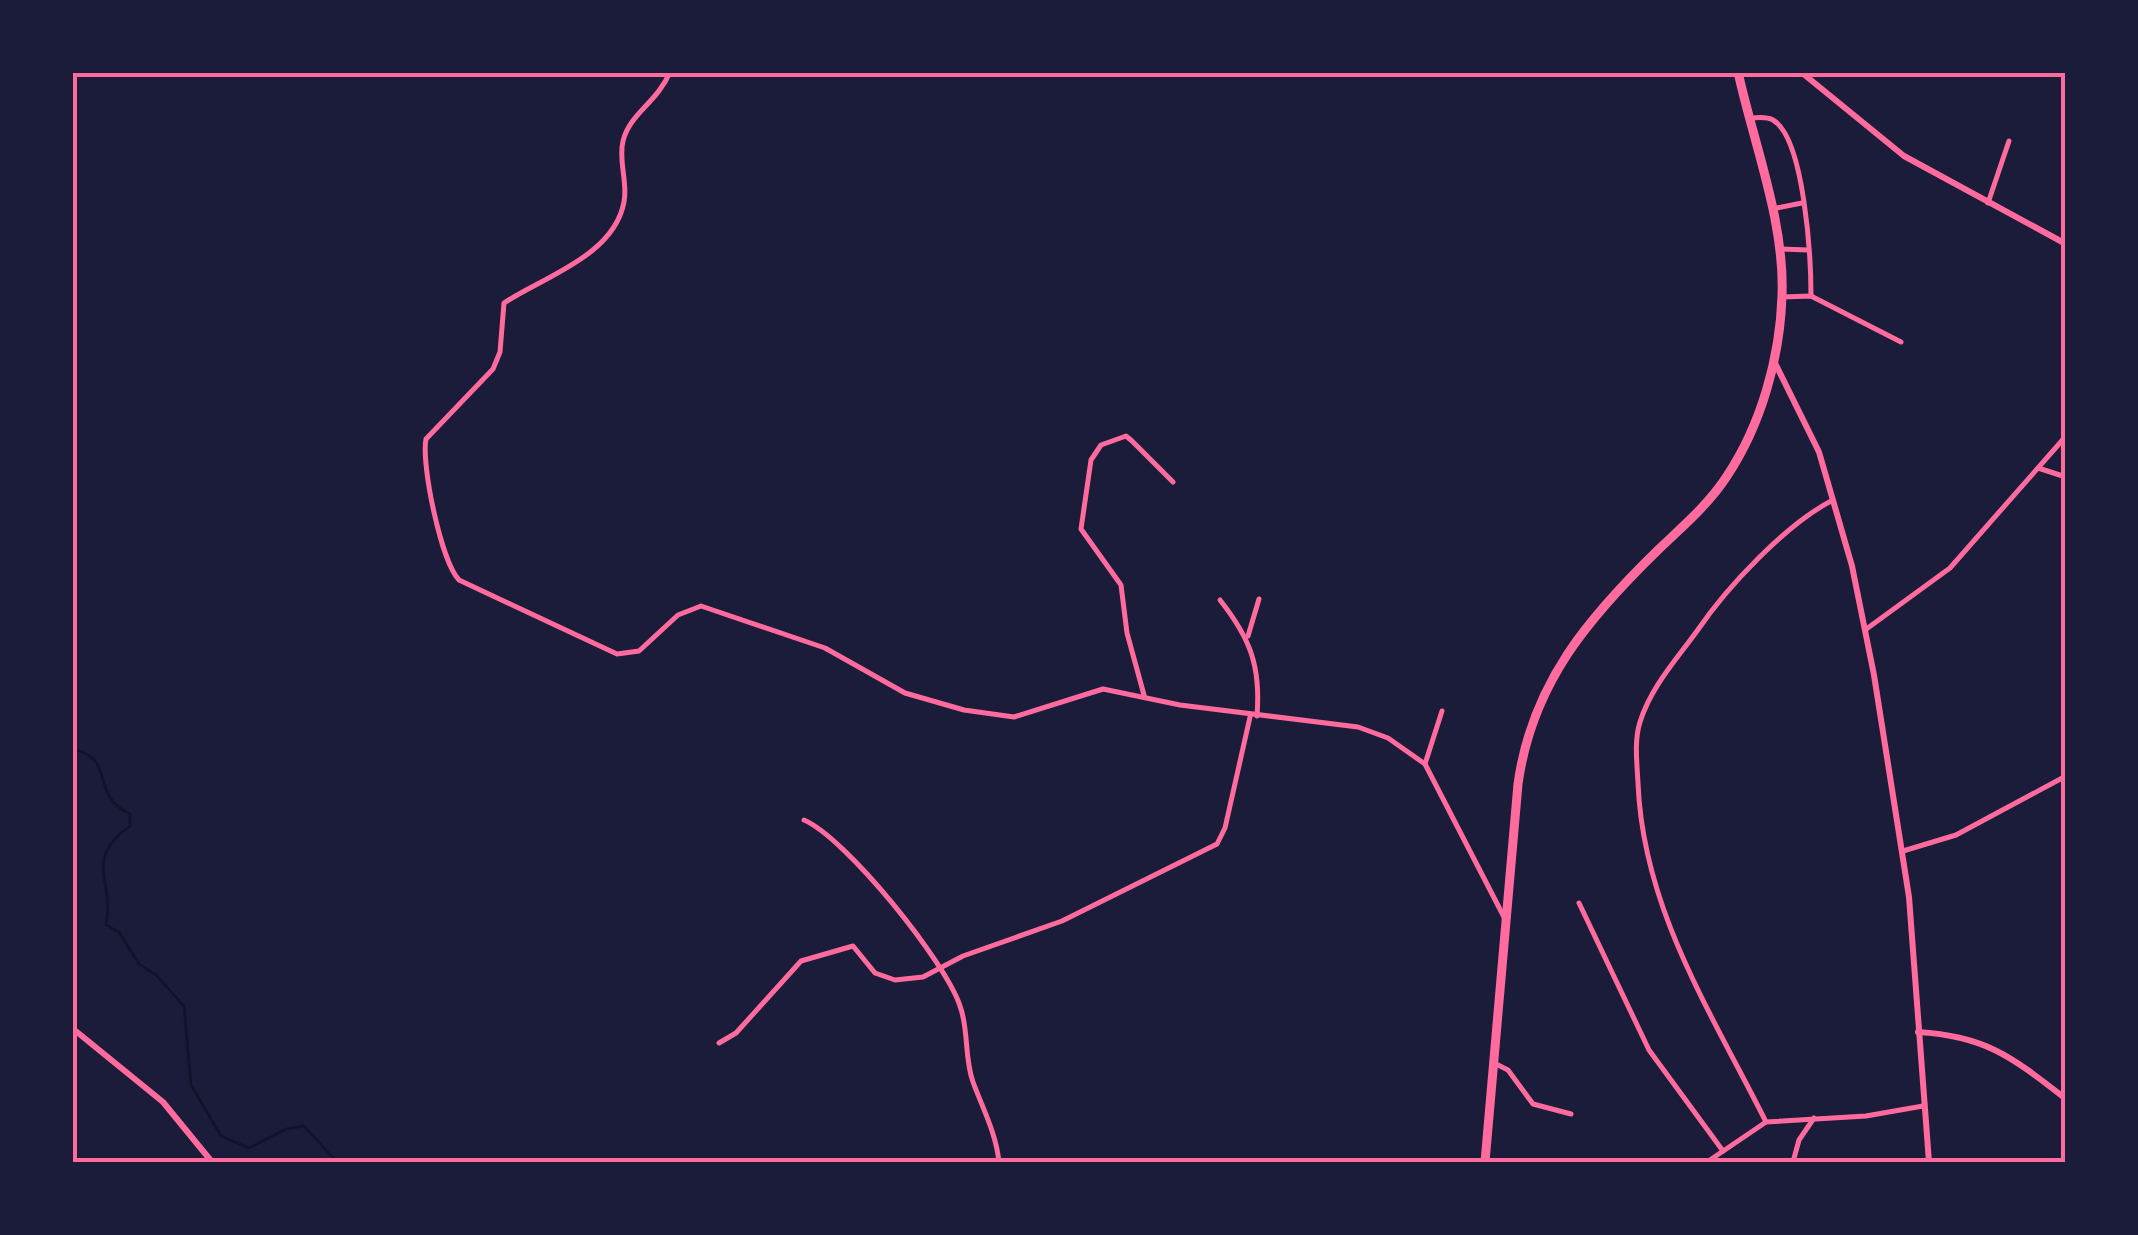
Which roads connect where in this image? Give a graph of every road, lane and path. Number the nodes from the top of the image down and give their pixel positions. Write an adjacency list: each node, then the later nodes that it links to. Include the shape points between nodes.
1 (670, 72): 25 (street, via 623,140 626,192 614,224 577,260 504,303 492,369 426,438 453,574 617,654 639,651 678,615 701,606 826,648 904,693 964,710 1014,716 1103,689)
2 (1738, 72): 4 (highway)
3 (1802, 72): 6 (street, via 1904,156)
4 (1750, 118): 7 (street, via 1771,118 1781,129 1797,165); 8 (highway)
5 (2009, 141): 6 (street)
6 (1988, 202): 9 (street)
7 (1802, 203): 8 (street); 11 (street)
8 (1772, 209): 10 (highway)
9 (2066, 244)
10 (1778, 249): 11 (street); 13 (highway)
11 (1808, 250): 12 (street)
12 (1810, 296): 13 (street); 14 (street)
13 (1782, 298): 15 (highway)
14 (1901, 342)
15 (1774, 361): 20 (street, via 1812,431); 33 (highway, via 1759,412 1727,477 1593,614 1542,692 1521,761)
16 (2066, 436): 17 (street)
17 (2038, 468): 18 (street); 23 (street, via 1950,568)
18 (2066, 477)
19 (1172, 482): 25 (street, via 1132,441 1113,438 1091,460 1080,521 1121,585)
20 (1833, 500): 23 (street); 43 (street, via 1786,532 1729,589 1666,672 1638,728 1639,818 1654,885 1698,994)
21 (1220, 600): 24 (street)
22 (1258, 600): 24 (street)
23 (1865, 630): 31 (street)
24 (1248, 636): 27 (street, via 1258,683)
25 (1144, 695): 27 (street)
26 (1442, 710): 28 (street)
27 (1254, 715): 28 (street, via 1358,727); 34 (street, via 1217,844 1062,920)
28 (1426, 764): 33 (street)
29 (2066, 776): 31 (street, via 1956,835)
30 (804, 820): 34 (street, via 834,838 862,874 884,888)
31 (1903, 852): 36 (street)
32 (1579, 903): 44 (street, via 1649,1050)
33 (1506, 921): 38 (highway)
34 (940, 970): 37 (street, via 894,980 875,973 853,946 807,958); 46 (street, via 960,1003 968,1065)
35 (72, 1028): 45 (street, via 163,1102)
36 (1918, 1032): 39 (street, via 1988,1044); 40 (street)
37 (720, 1043)
38 (1493, 1063): 41 (street, via 1506,1068 1533,1104); 47 (highway)
39 (2066, 1099)
40 (1923, 1106): 42 (street); 50 (street)
41 (1572, 1114)
42 (1814, 1118): 43 (street); 49 (street)
43 (1766, 1122): 44 (street)
44 (1723, 1151): 48 (street)
45 (212, 1162)
46 (999, 1162)
47 (1485, 1162)
48 (1707, 1162)
49 (1793, 1162)
50 (1929, 1162)

